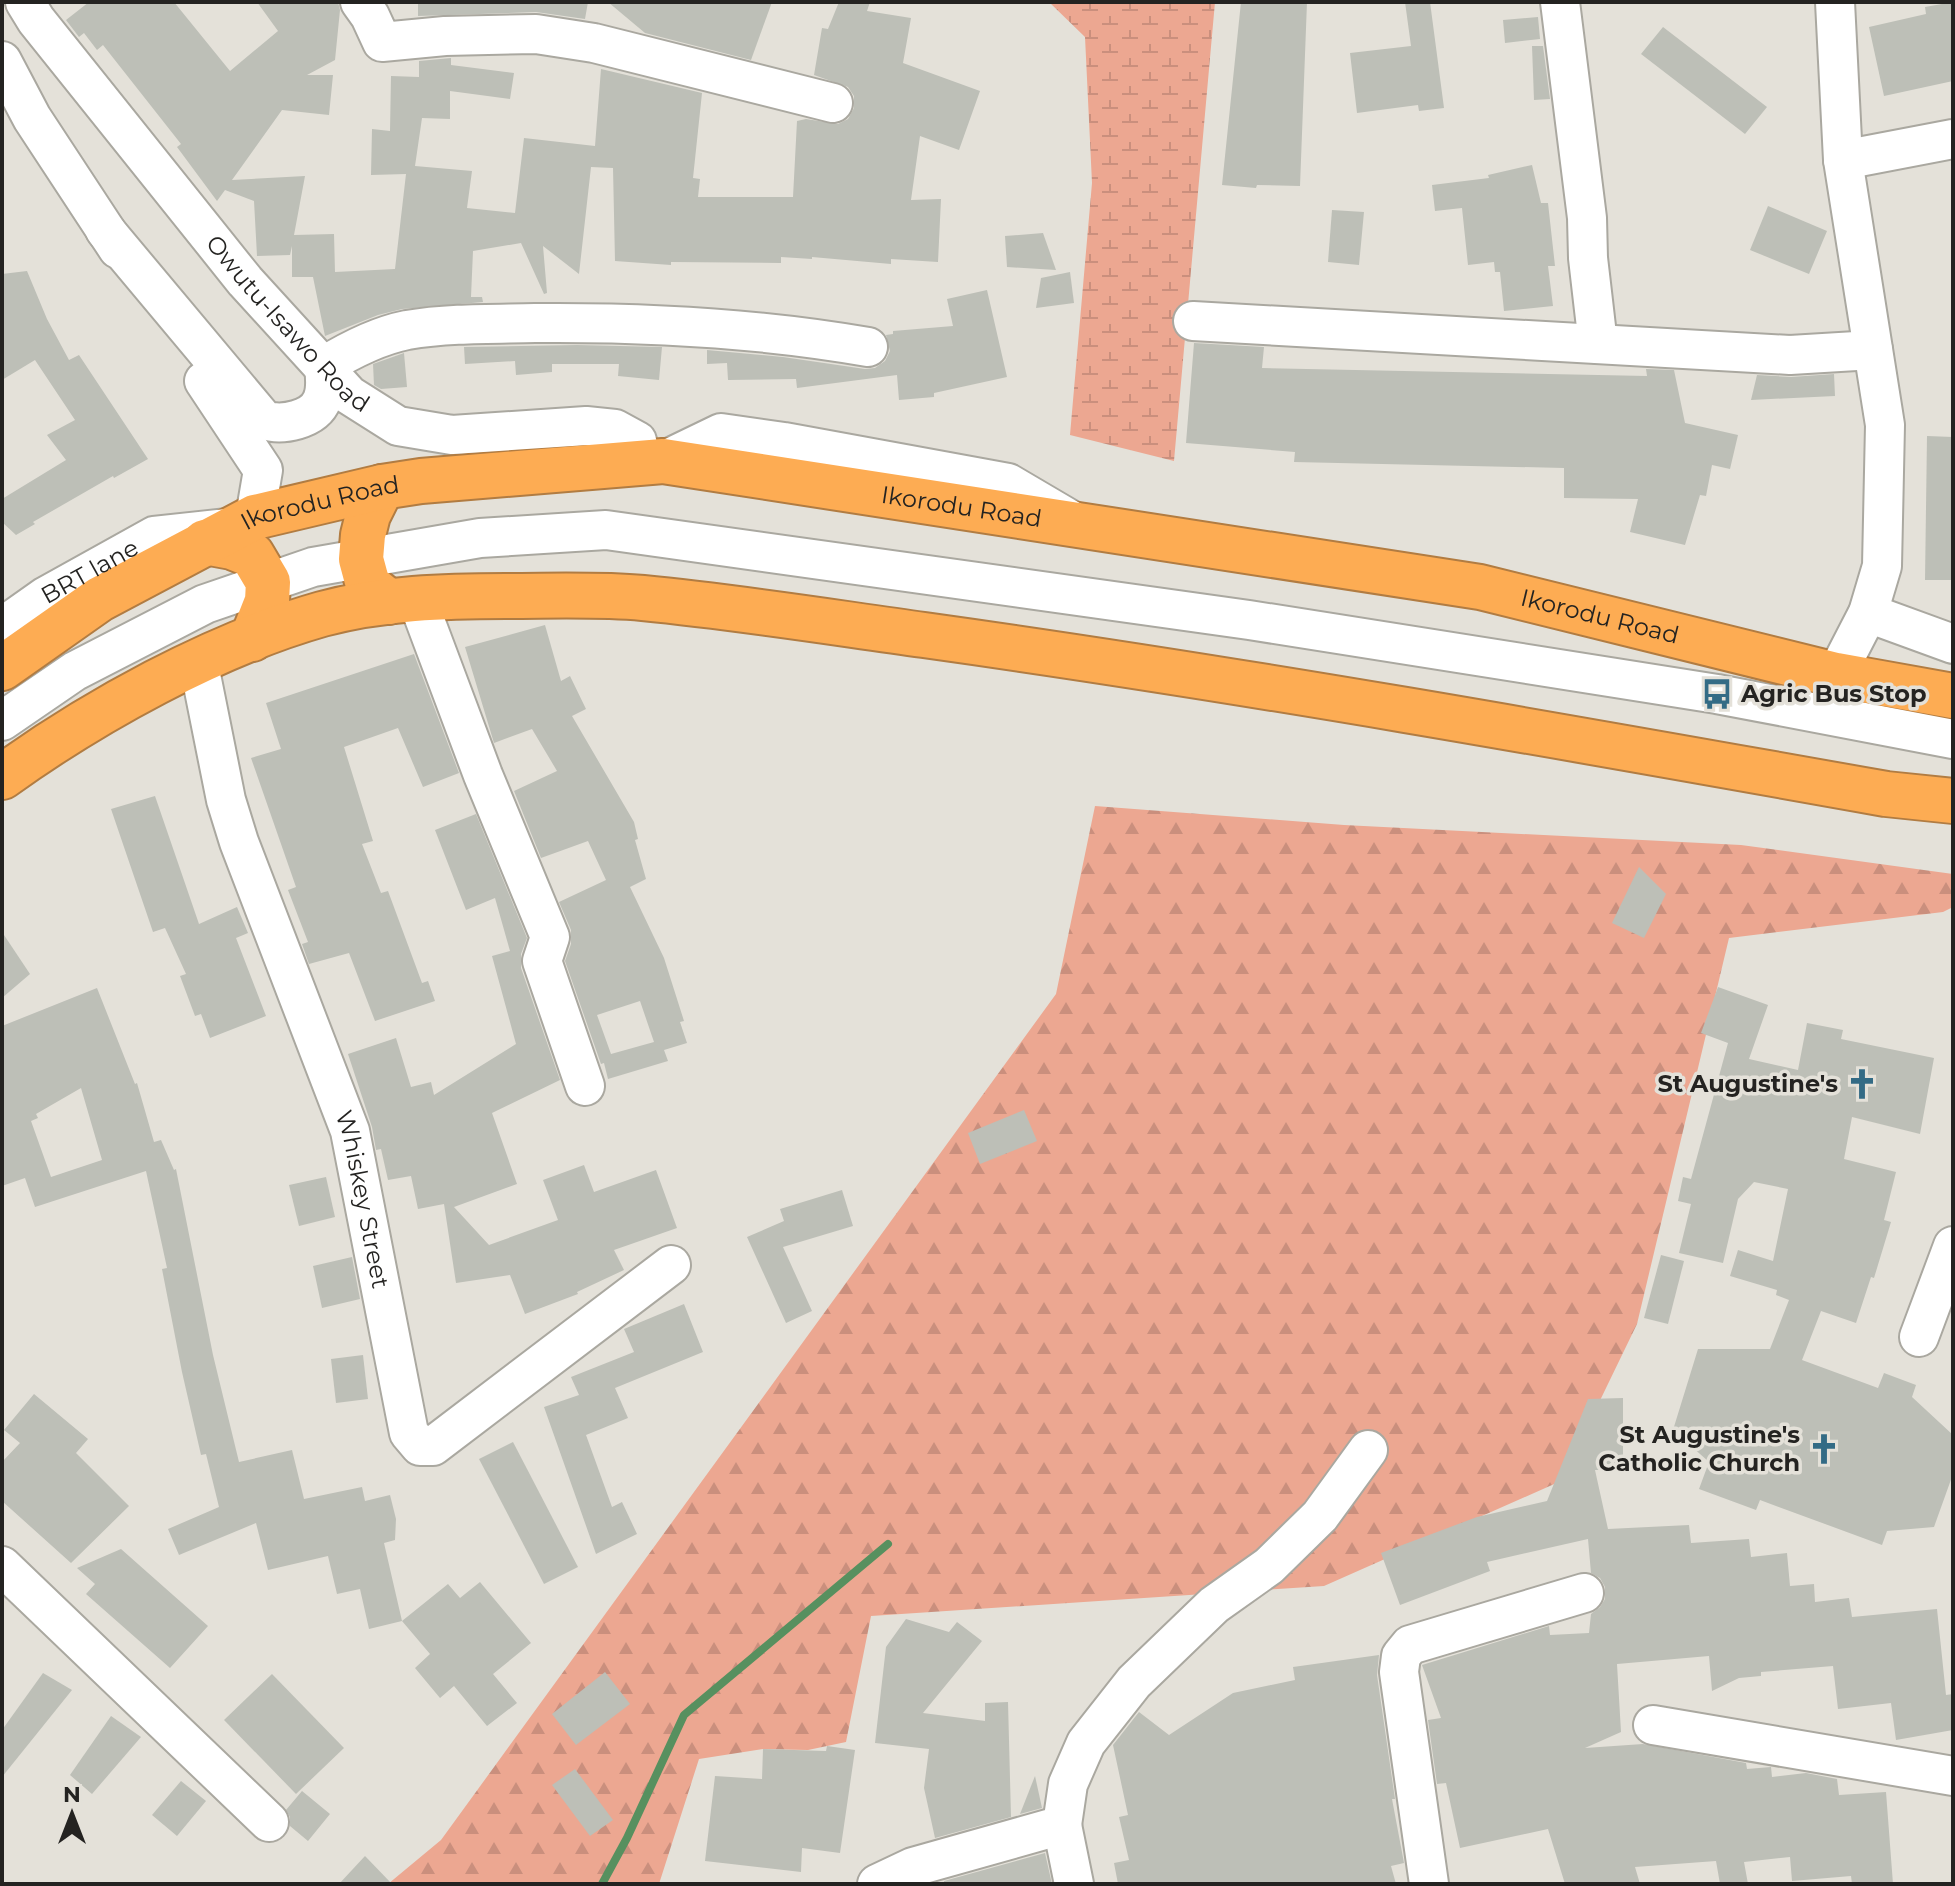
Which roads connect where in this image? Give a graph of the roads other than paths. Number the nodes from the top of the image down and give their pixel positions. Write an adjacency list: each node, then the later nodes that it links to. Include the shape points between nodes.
1 (25, 2): 14 (street, Owutu-Isawo Road, via 245,281)
2 (360, 2): 6 (street, via 382,42 536,34 594,43)
3 (1560, 2): 11 (street)
4 (1835, 2): 8 (street)
5 (2, 61): 9 (street, via 32,118)
6 (833, 103)
7 (1953, 139): 8 (street)
8 (1843, 160): 13 (street)
9 (105, 230): 14 (street, via 264,420 289,422 321,404); 17 (street, via 263,470)
10 (1193, 321): 11 (street)
11 (1598, 344): 13 (street, via 1790,355)
12 (868, 347): 14 (street, via 698,328 471,324 406,331 356,346)
13 (1873, 350): 21 (street, via 1885,425 1882,566)
14 (324, 366): 15 (street, Owutu-Isawo Road, via 349,395 398,426 452,435 586,426 615,429 637,441)
15 (653, 462): 16 (highway, Ikorodu Road); 27 (highway, Ikorodu Road, via 1480,587)
16 (382, 487): 17 (highway, Ikorodu Road); 18 (highway, via 368,515)
17 (231, 529): 19 (highway, via 232,547 252,555); 22 (street, BRT lane, via 154,536); 26 (highway, Ikorodu Road, via 100,599)
18 (361, 559): 19 (street); 20 (highway, via 368,585); 30 (street, via 480,538 606,530 1280,625 1717,694)
19 (268, 582): 23 (highway, via 267,601); 29 (street, via 205,604 75,671)
20 (403, 601): 23 (highway, via 324,613); 32 (highway, via 448,596 639,598 779,614 1070,656); 33 (street, via 550,937 542,961)
21 (1868, 613): 24 (street); 27 (street)
22 (2, 627)
23 (252, 639): 25 (highway)
24 (1953, 644)
25 (198, 660): 31 (highway); 35 (street, Whiskey Street, via 239,842 350,1131 409,1433 420,1446 433,1446)
26 (2, 668)
27 (1836, 675): 28 (highway, Ikorodu Road)
28 (1953, 696)
29 (2, 721)
30 (1953, 739)
31 (2, 777)
32 (1953, 801)
33 (585, 1086)
34 (1953, 1246): 36 (street)
35 (671, 1265)
36 (1919, 1337)
37 (1368, 1450): 43 (street, via 1310,1526 1269,1566 1214,1605 1134,1682 1086,1743 1068,1784)
38 (2, 1566): 42 (street)
39 (1584, 1593): 46 (street, via 1410,1645 1401,1656)
40 (1653, 1725): 41 (street)
41 (1953, 1776)
42 (269, 1822)
43 (1062, 1825): 44 (street, via 913,1867); 45 (street)
44 (877, 1884)
45 (1074, 1884)
46 (1429, 1884)

